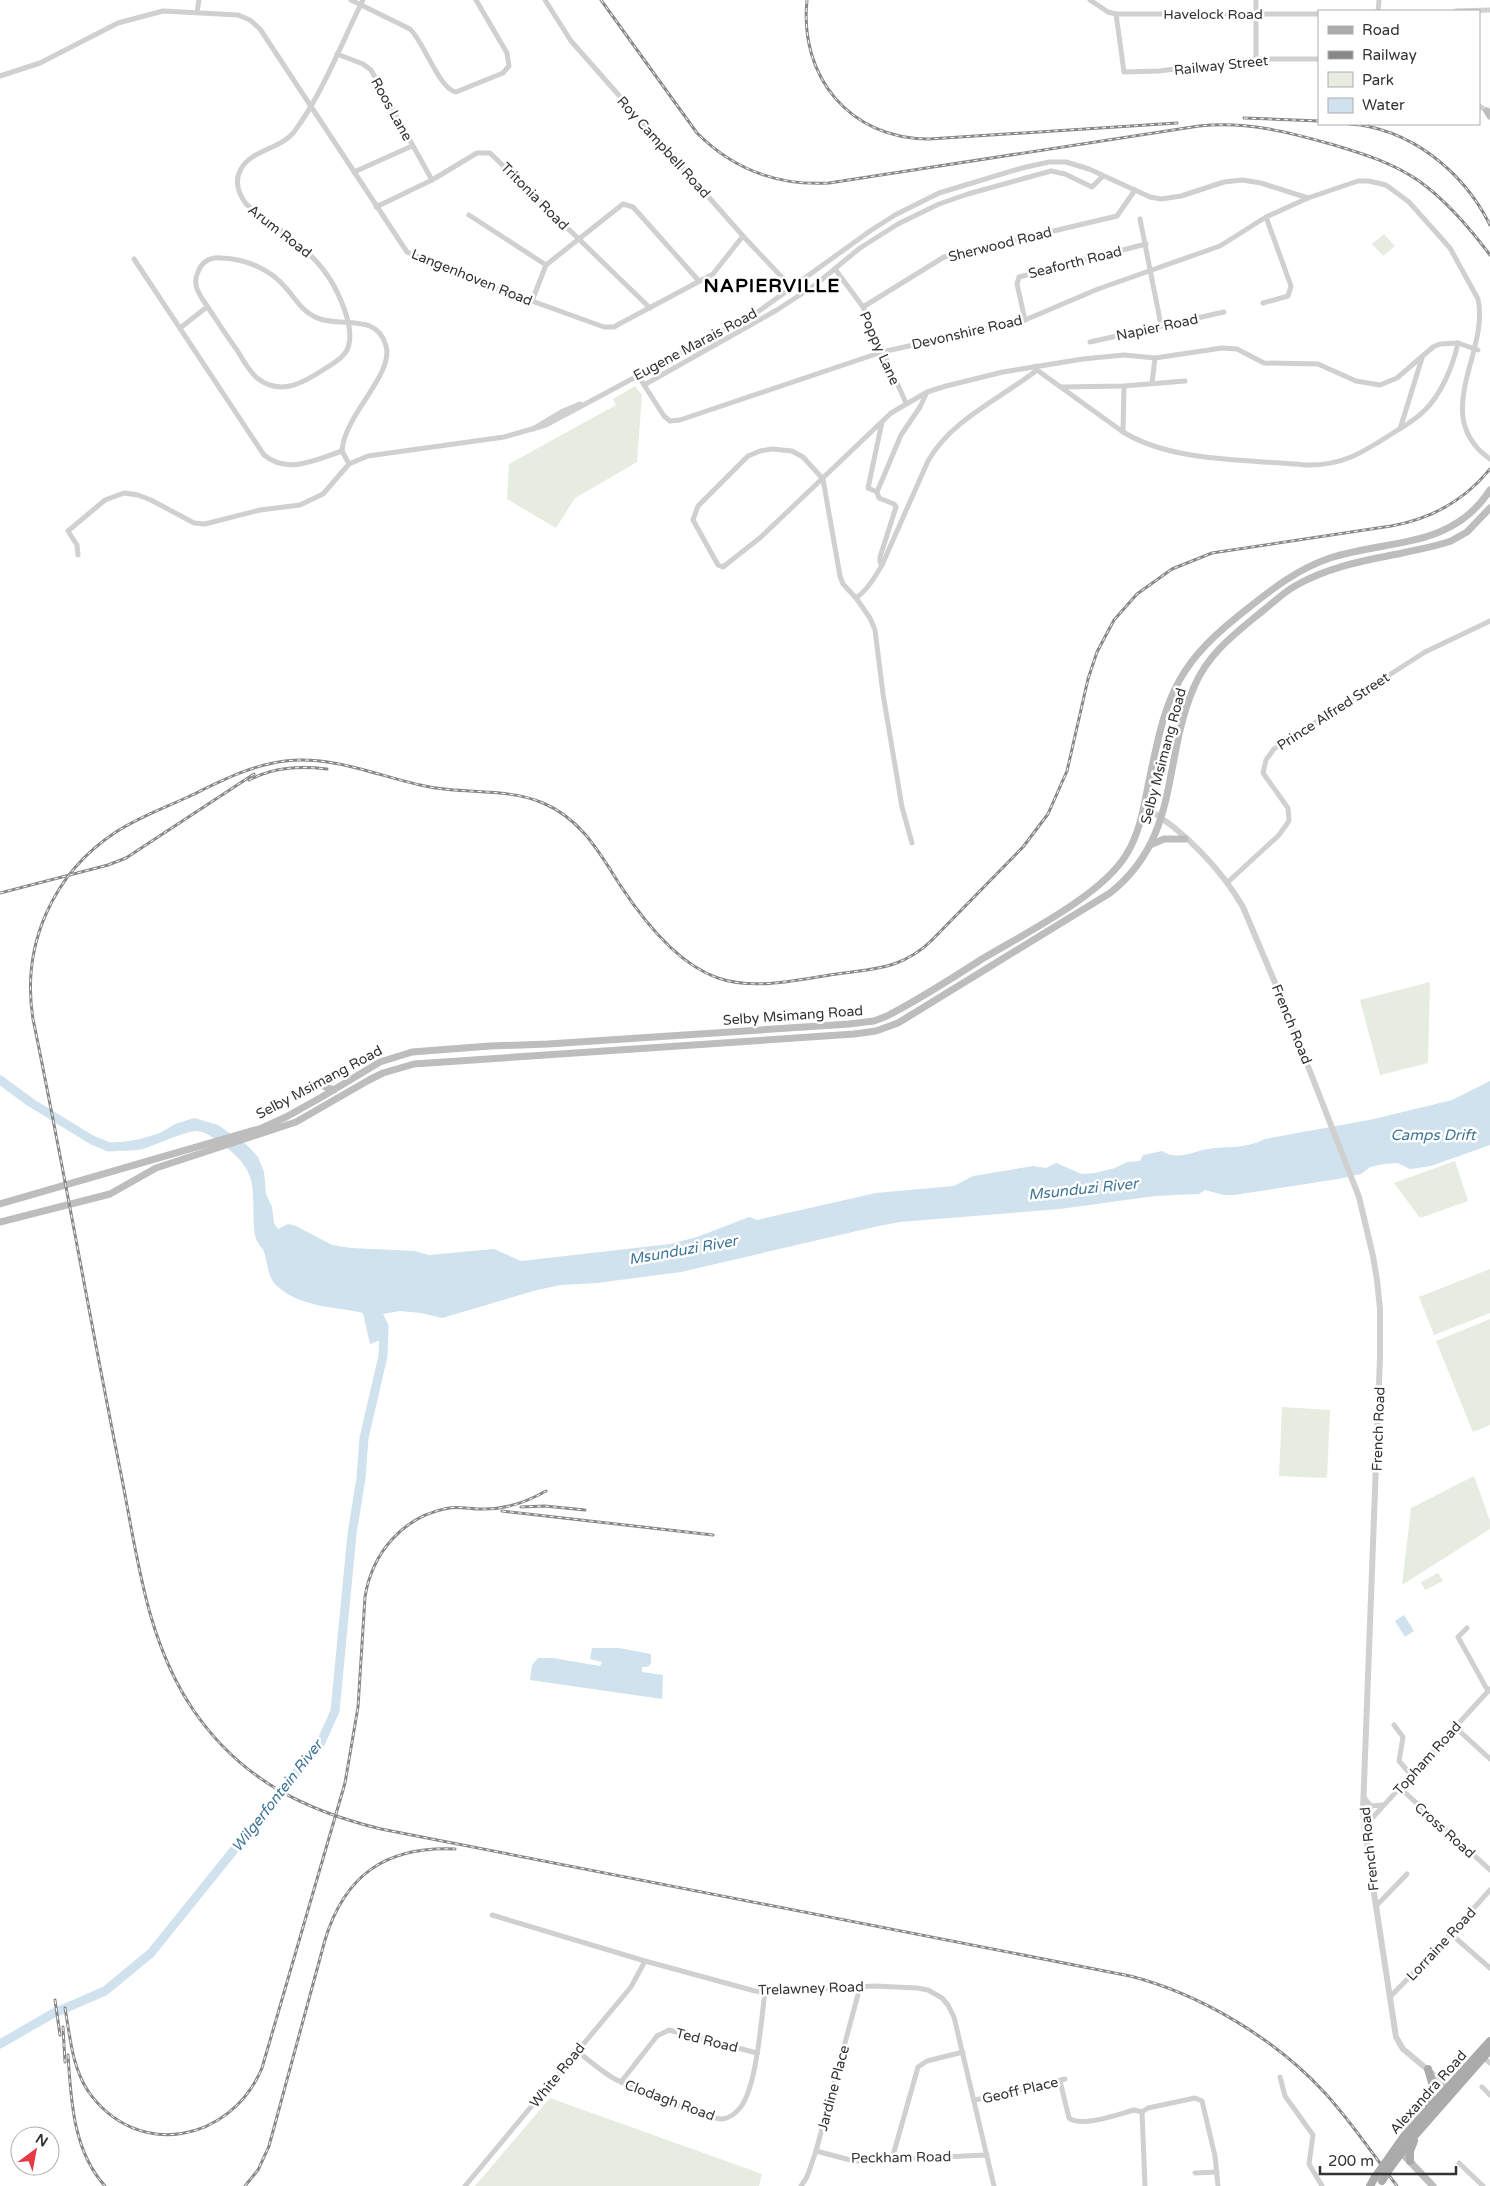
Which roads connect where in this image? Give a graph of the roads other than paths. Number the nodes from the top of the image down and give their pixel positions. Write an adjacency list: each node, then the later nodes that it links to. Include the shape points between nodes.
1 (199, 0): 8 (street)
2 (351, 0): 7 (street)
3 (476, 0): 7 (street, via 507,53 509,66 503,73 456,92 446,87 410,29)
4 (545, 0): 27 (street, Roy Campbell Road, via 571,41)
5 (1090, 0): 9 (street, Havelock Road)
6 (1256, 0): 10 (street)
7 (362, 3): 12 (street, Arum Road)
8 (197, 12): 15 (street, Langenhoven Road, via 169,10 118,23 48,59); 16 (street, Langenhoven Road, via 238,15 255,24)
9 (1116, 14): 10 (street, Havelock Road); 14 (street, Railway Street, via 1124,72)
10 (1256, 14): 11 (street, Havelock Road); 14 (street)
11 (1318, 14)
12 (337, 54): 16 (street, Arum Road); 17 (street, Roos Lane, via 371,70)
13 (1318, 59): 14 (street, Railway Street)
14 (1256, 60)
15 (0, 76)
16 (310, 106): 18 (street, Langenhoven Road); 43 (street, Arum Road, via 290,137 243,166 238,176 238,189 246,204 314,257 334,287)
17 (412, 146): 18 (street); 20 (street, Roos Lane)
18 (354, 172): 23 (street, Langenhoven Road)
19 (1103, 176): 21 (street, Eugene Marais Road); 32 (street, Eugene Marais Road, via 1092,187 1051,171 939,204 898,224 860,248); 35 (street, Eugene Marais Road, via 1078,165 1049,162 939,193 870,231)
20 (432, 180): 23 (street, Tritonia Road); 28 (street, Tritonia Road, via 477,153 490,153)
21 (1135, 190): 22 (street, via 1150,197 1168,199 1224,182 1242,180); 39 (street, Sherwood Road, via 1117,216 944,257)
22 (1308, 198): 25 (street, Devonshire Road); 48 (street, Devonshire Road, via 1363,180 1386,185 1401,195 1450,248 1481,306 1482,331)
23 (376, 207): 36 (street, Langenhoven Road, via 412,256)
24 (469, 215): 31 (street)
25 (1266, 217): 33 (street, Devonshire Road, via 1220,246); 37 (street, via 1291,286 1288,296)
26 (1140, 219): 29 (street)
27 (743, 236): 34 (street, Langenhoven Road, via 720,268); 35 (street, Roy Campbell Road)
28 (578, 239): 31 (street); 34 (street, via 619,205 627,204); 40 (street, Tritonia Road)
29 (1146, 244): 33 (street); 42 (street, Seaforth Road, via 1023,275 1017,284)
30 (134, 259): 45 (street)
31 (546, 265): 36 (street)
32 (835, 269): 39 (street, Poppy Lane); 56 (street, Eugene Marais Road, via 777,310)
33 (1152, 271): 42 (street, Devonshire Road, via 1098,289); 44 (street)
34 (699, 281): 40 (street, Langenhoven Road)
35 (792, 288): 53 (street, Eugene Marais Road, via 759,310)
36 (532, 301): 40 (street, Langenhoven Road, via 609,327)
37 (1263, 303)
38 (208, 307): 43 (street, via 196,285 199,269 211,259 233,259 254,265 274,277 306,311 317,318); 43 (street, via 257,377 265,383 284,387 304,383 344,354 350,339); 45 (street)
39 (862, 307): 49 (street, Poppy Lane)
40 (650, 308)
41 (1224, 312): 44 (street, Napier Road)
42 (1025, 320): 49 (street, Devonshire Road)
43 (347, 322): 64 (street, via 363,323 379,332 388,356 347,429)
44 (1161, 325): 46 (street, Napier Road)
45 (180, 328): 64 (street, via 258,447 270,460 291,466)
46 (1090, 342)
47 (1458, 343): 48 (street); 51 (street, via 1440,344); 62 (street, via 1447,375 1429,406)
48 (1478, 350): 65 (street, Devonshire Road, via 1465,392 1464,410 1470,435)
49 (882, 352): 56 (street, Devonshire Road, via 673,421 664,416); 60 (street, Poppy Lane)
50 (1155, 358): 51 (street, via 1232,348 1264,363 1318,364 1356,381 1380,385 1397,378); 52 (street, via 1106,356); 55 (street)
51 (1422, 358): 62 (street)
52 (1037, 368): 58 (street); 59 (street, via 1003,372); 72 (street, via 966,420 937,446)
53 (637, 374): 56 (street, Devonshire Road); 66 (street, Eugene Marais Road, via 546,425 504,437 368,456)
54 (1185, 381): 55 (street)
55 (1152, 383): 57 (street)
56 (644, 386)
57 (1124, 386): 58 (street); 63 (street)
58 (1061, 387): 63 (street)
59 (927, 392): 60 (street); 69 (street, via 900,435)
60 (906, 403): 61 (street)
61 (882, 422): 67 (street); 69 (street, via 868,488)
62 (1400, 429): 63 (street, via 1352,458 1319,465 1187,453 1151,446)
63 (1123, 432)
64 (342, 452): 66 (street)
65 (1490, 459)
66 (349, 464): 71 (street, Eugene Marais Road, via 322,494 300,505 260,510 205,524 194,523 145,498 124,493 105,500 68,531 77,545)
67 (823, 478): 67 (street, via 761,537 723,567 716,562 693,520 698,506 753,453 792,451 803,457); 73 (street, via 839,571 844,584)
68 (1490, 490): 75 (main road, Selby Msimang Road, via 1470,515 1440,533 1343,555 1297,573 1207,643 1184,671 1166,707)
69 (877, 492): 72 (street, via 879,498 896,508 880,557)
70 (1490, 508): 76 (main road, Selby Msimang Road, via 1467,532 1451,541 1343,566 1308,579 1292,587 1230,637 1200,674 1188,703)
71 (78, 555)
72 (882, 565): 73 (street, via 868,588)
73 (856, 598): 78 (street, via 875,630 902,807)
74 (1490, 621): 80 (street, Prince Alfred Street, via 1425,652 1274,749 1266,760 1263,773 1288,808 1289,821 1280,834)
75 (1144, 807): 76 (street, French Road); 82 (main road, Selby Msimang Road, via 1126,856 1100,885 899,1010 874,1021 412,1052 380,1062)
76 (1162, 817): 77 (street, French Road); 79 (main road, Selby Msimang Road)
77 (1185, 838): 79 (main road, via 1164,839); 80 (street, French Road)
78 (912, 843)
79 (1150, 845): 83 (main road, Selby Msimang Road, via 1132,874 1110,893 905,1018 876,1031 421,1064 383,1073)
80 (1228, 882): 96 (street, French Road, via 1250,923 1358,1196 1379,1292 1380,1357)
81 (317, 1084): 82 (main road)
82 (334, 1090): 84 (main road, Selby Msimang Road)
83 (328, 1105): 84 (main road, via 322,1102); 85 (main road, Selby Msimang Road, via 296,1122)
84 (301, 1109): 85 (main road, Selby Msimang Road)
85 (249, 1136): 86 (main road, Selby Msimang Road)
86 (215, 1145): 87 (main road, Selby Msimang Road); 88 (main road, Selby Msimang Road, via 156,1168 110,1194)
87 (0, 1204)
88 (0, 1222)
89 (1467, 1628): 90 (street, via 1458,1637)
90 (1489, 1690): 92 (street, Topham Road)
91 (1394, 1725): 94 (street, via 1403,1737 1399,1761)
92 (1455, 1727): 93 (street); 94 (street, Topham Road)
93 (1490, 1759)
94 (1412, 1776): 95 (street, Topham Road)
95 (1400, 1788): 97 (street, Topham Road); 99 (street, Cross Road)
96 (1364, 1797): 97 (street, via 1373,1807); 98 (street, French Road)
97 (1386, 1804): 98 (street, Topham Road)
98 (1364, 1827): 102 (street, French Road)
99 (1490, 1870)
100 (1407, 1874): 102 (street)
101 (1490, 1890): 104 (street, Lorraine Road)
102 (1376, 1906): 109 (street, French Road)
103 (492, 1916): 105 (street, Trelawney Road)
104 (1451, 1934): 106 (street); 109 (street, Lorraine Road)
105 (645, 1962): 108 (street, Trelawney Road); 111 (street, White Road, via 630,1987)
106 (1490, 1968)
107 (860, 1987): 108 (street, Trelawney Road); 113 (street, Trelawney Road, via 903,1987 934,1993 952,2012); 128 (street, Jardine Place)
108 (765, 1992): 114 (street, Clodagh Road)
109 (1390, 1997): 117 (street, French Road, via 1398,2042)
110 (1490, 2041): 115 (main road, Alexandra Road)
111 (576, 2050): 119 (street, Clodagh Road); 136 (street, White Road)
112 (1490, 2050): 115 (main road, Alexandra Road)
113 (963, 2052): 123 (street, Trelawney Road); 130 (street, via 927,2061 918,2067)
114 (757, 2053): 119 (street, Ted Road, via 669,2030 657,2036); 119 (street, Clodagh Road, via 743,2104 723,2119)
115 (1481, 2055): 116 (street); 121 (main road, Alexandra Road)
116 (1490, 2063)
117 (1428, 2069): 121 (street, French Road); 124 (main road, via 1433,2089)
118 (1280, 2077): 141 (street, via 1285,2096 1313,2135 1309,2164)
119 (621, 2082)
120 (1482, 2087): 122 (street)
121 (1450, 2089): 124 (main road, Alexandra Road); 126 (main road, Alexandra Road)
122 (1490, 2095)
123 (975, 2100): 125 (street, Geoff Place, via 1063,2080 1069,2118 1073,2121 1085,2122 1134,2110); 129 (street, Trelawney Road)
124 (1429, 2108): 127 (main road, Alexandra Road)
125 (1142, 2112): 133 (street, via 1169,2103 1200,2099 1205,2107); 139 (street)
126 (1416, 2134): 127 (main road, Alexandra Road); 131 (main road)
127 (1398, 2149): 131 (main road); 135 (main road, Alexandra Road, bridge)
128 (816, 2151): 130 (street, Peckham Road, via 854,2161); 137 (street, Jardine Place)
129 (987, 2155): 130 (street, Peckham Road); 138 (street, Trelawney Road)
130 (892, 2159)
131 (1410, 2161): 143 (main road)
132 (1459, 2163): 144 (street)
133 (1217, 2172): 134 (street); 140 (street)
134 (1194, 2173)
135 (1378, 2181): 142 (main road, Alexandra Road)
136 (465, 2186)
137 (801, 2186)
138 (994, 2186)
139 (1145, 2186)
140 (1218, 2186)
141 (1322, 2186)
142 (1370, 2186)
143 (1433, 2186)
144 (1483, 2186)

